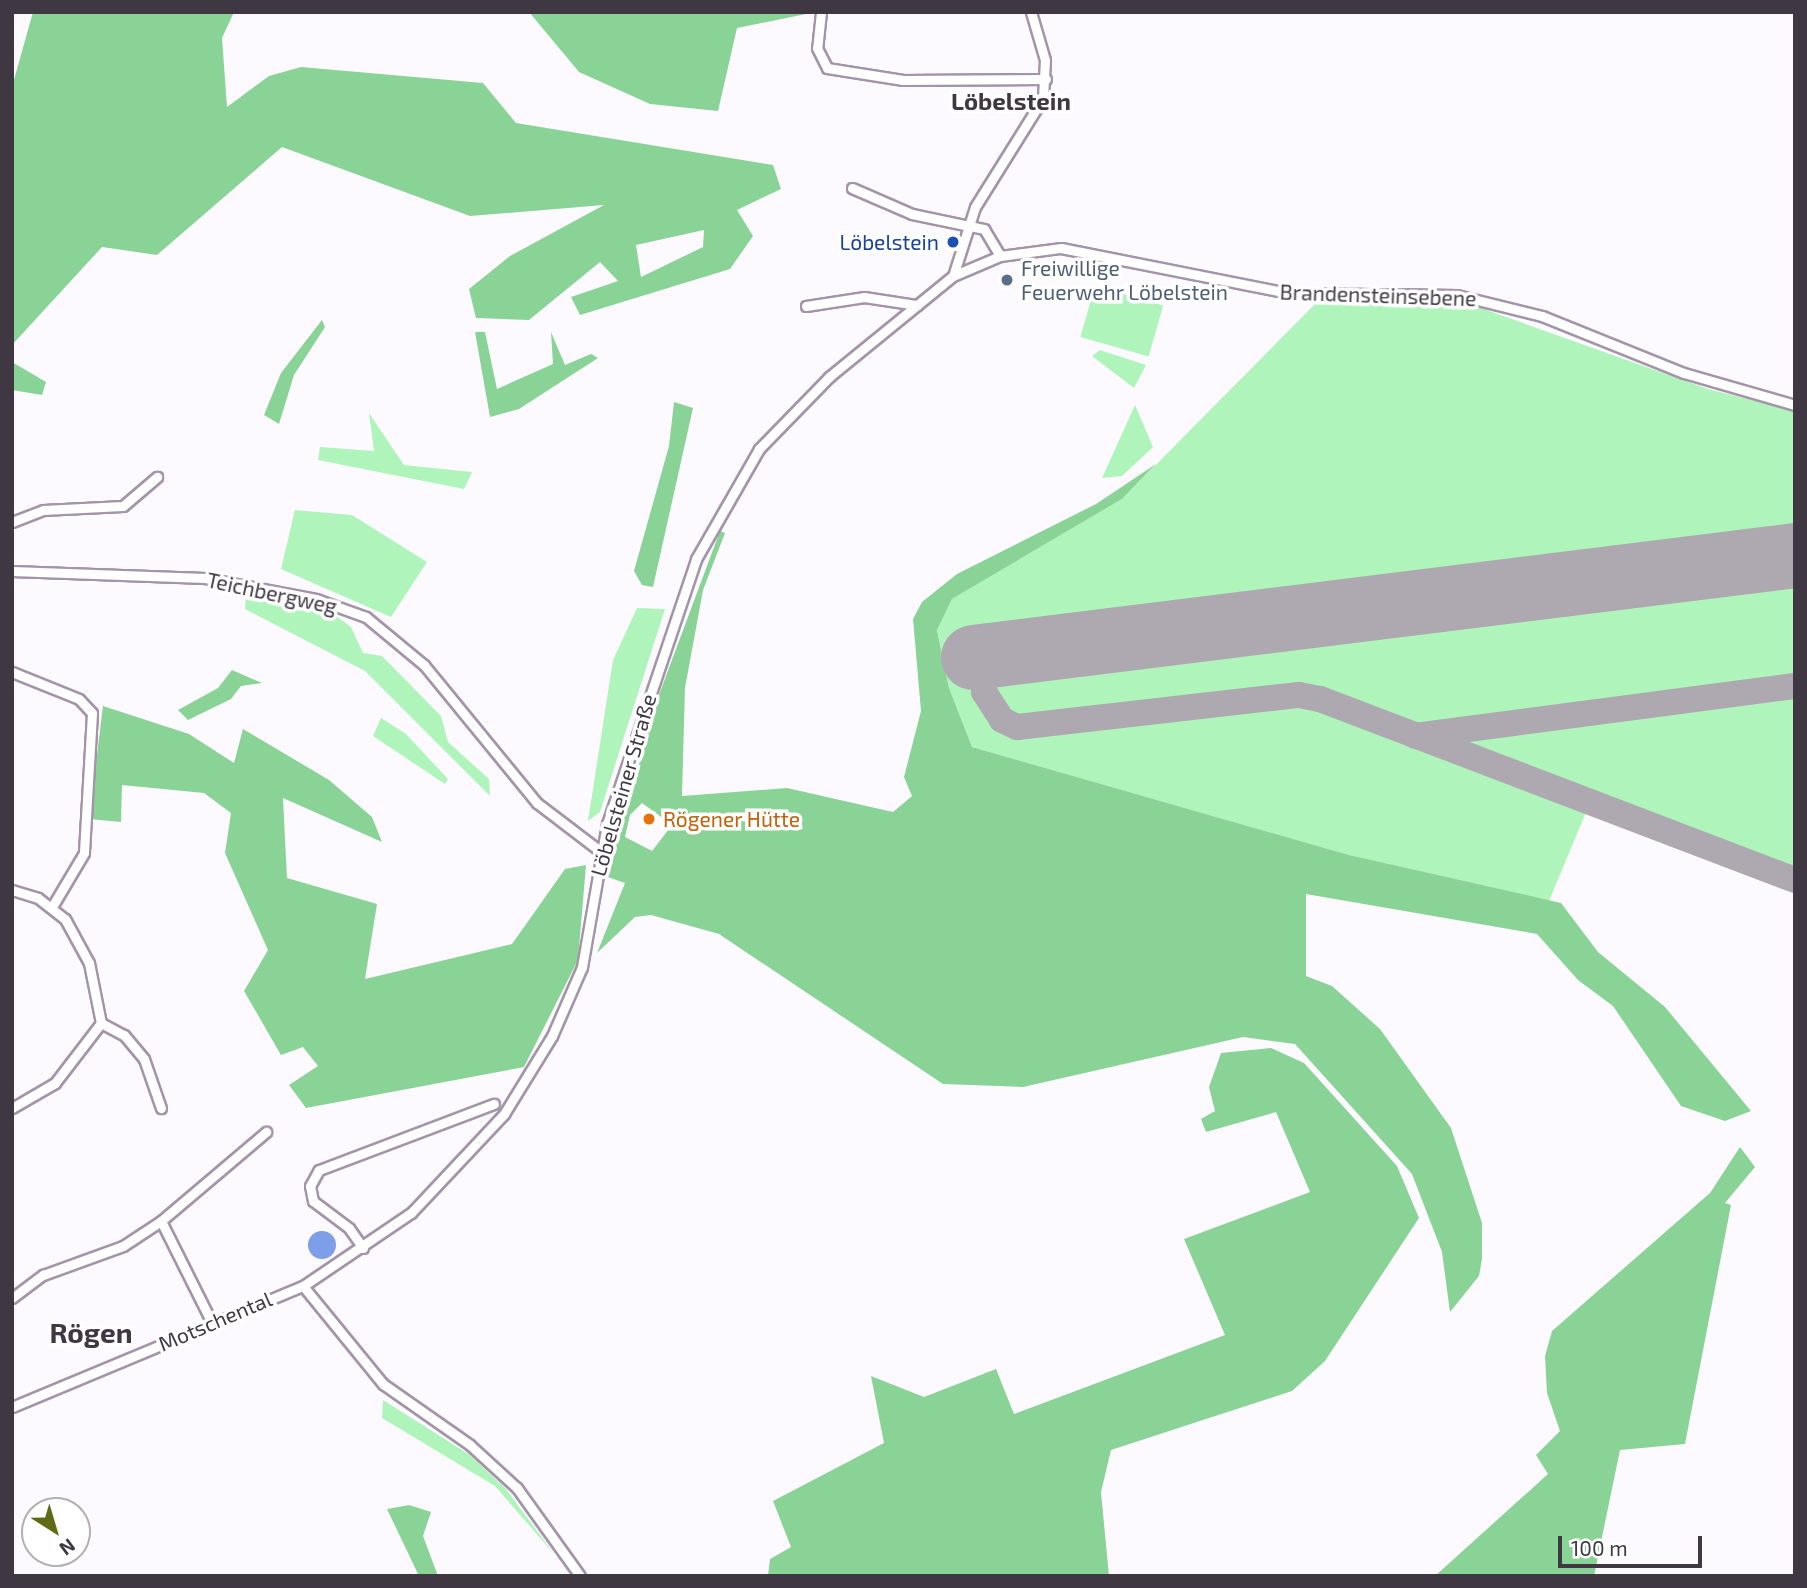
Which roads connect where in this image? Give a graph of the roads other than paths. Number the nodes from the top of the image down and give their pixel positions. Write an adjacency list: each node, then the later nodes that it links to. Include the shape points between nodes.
1 (821, 12): 3 (street, via 817,48 827,68 892,80)
2 (1031, 12): 3 (street)
3 (1046, 79): 5 (street, via 1037,111 986,188)
4 (852, 188): 5 (street, via 912,214)
5 (970, 227): 6 (street, via 992,235); 7 (street)
6 (1000, 256): 7 (street, Brandensteinsebene); 10 (street, Brandensteinsebene, via 1061,248 1288,293 1484,299 1684,373)
7 (953, 276): 8 (street, Löbelsteiner Straße)
8 (917, 305): 9 (street, via 846,297); 15 (street, Löbelsteiner Straße, via 799,406 722,505 684,587)
9 (806, 306)
10 (1795, 405)
11 (157, 477): 12 (street, via 123,506 43,510)
12 (12, 522)
13 (12, 570): 15 (street, Teichbergweg, via 205,578 316,598 366,617 424,665 537,803)
14 (12, 672): 17 (street, via 79,699 92,713 84,853)
15 (600, 851): 24 (street, Löbelsteiner Straße, via 582,967 523,1086 442,1186)
16 (12, 890): 17 (street)
17 (52, 907): 18 (street, via 85,951)
18 (101, 1023): 20 (street, via 55,1083); 21 (street, via 124,1035 144,1059)
19 (494, 1104): 24 (street, via 319,1170 310,1186 313,1201 349,1228)
20 (12, 1108)
21 (160, 1108)
22 (266, 1132): 23 (street)
23 (162, 1221): 26 (street, via 123,1246 43,1275); 27 (street)
24 (363, 1248): 25 (street, Löbelsteiner Straße)
25 (303, 1286): 27 (street, Motschental); 29 (street, via 383,1384 470,1445 517,1488)
26 (12, 1298)
27 (212, 1323): 28 (street, Motschental)
28 (12, 1407)
29 (580, 1576)

